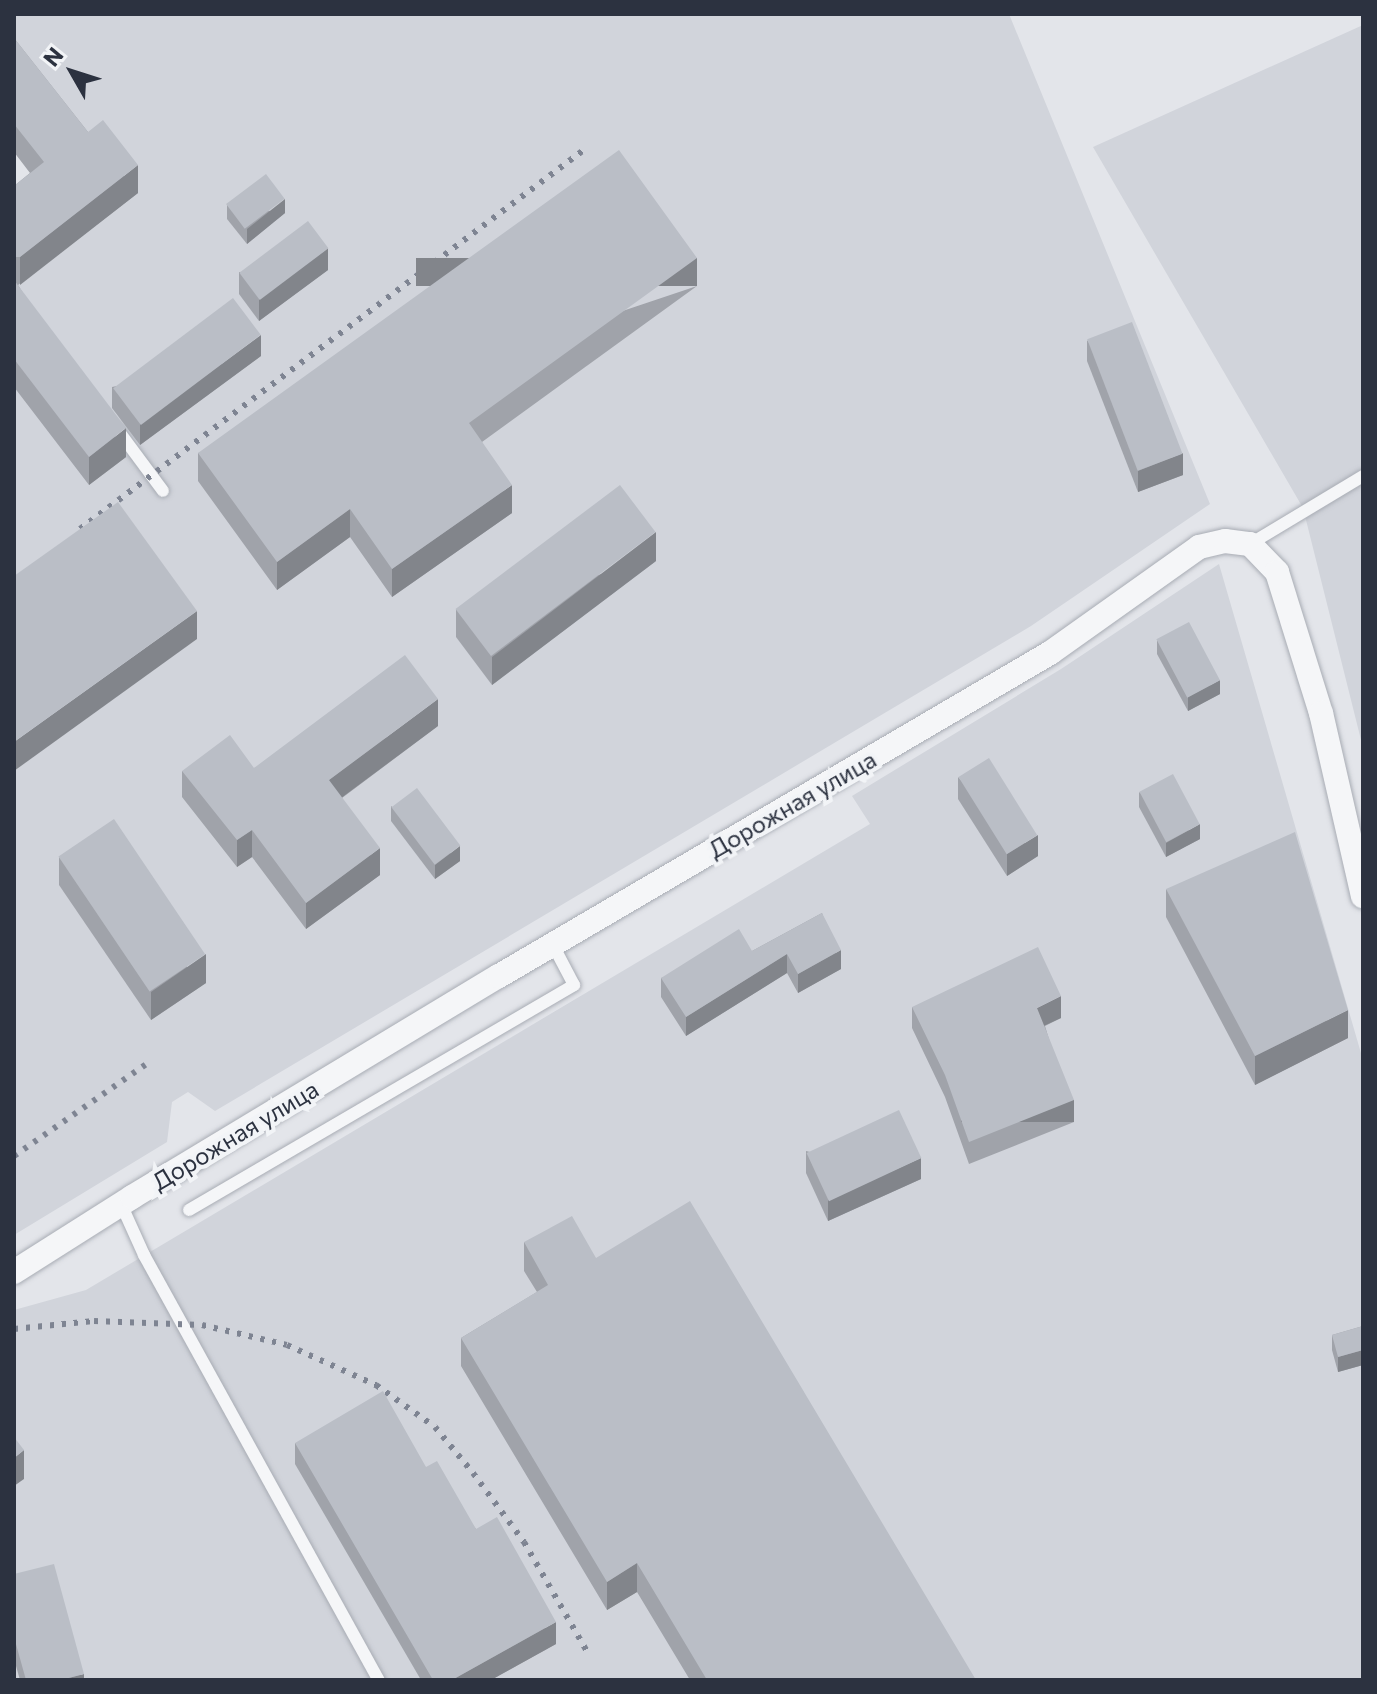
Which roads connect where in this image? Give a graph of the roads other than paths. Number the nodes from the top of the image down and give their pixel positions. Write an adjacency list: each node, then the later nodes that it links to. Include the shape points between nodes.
1 (107, 416): 3 (lane)
2 (1363, 476): 4 (lane)
3 (163, 491)
4 (1250, 544): 5 (street, via 1277,572 1295,621); 6 (street, Дорожная улица, via 1225,541 1199,547 1050,653)
5 (1363, 896)
6 (553, 945): 7 (street, Дорожная улица); 8 (lane, via 574,985)
7 (121, 1204): 9 (street, Дорожная улица); 10 (lane, via 144,1255)
8 (189, 1210)
9 (14, 1272)
10 (379, 1680)

